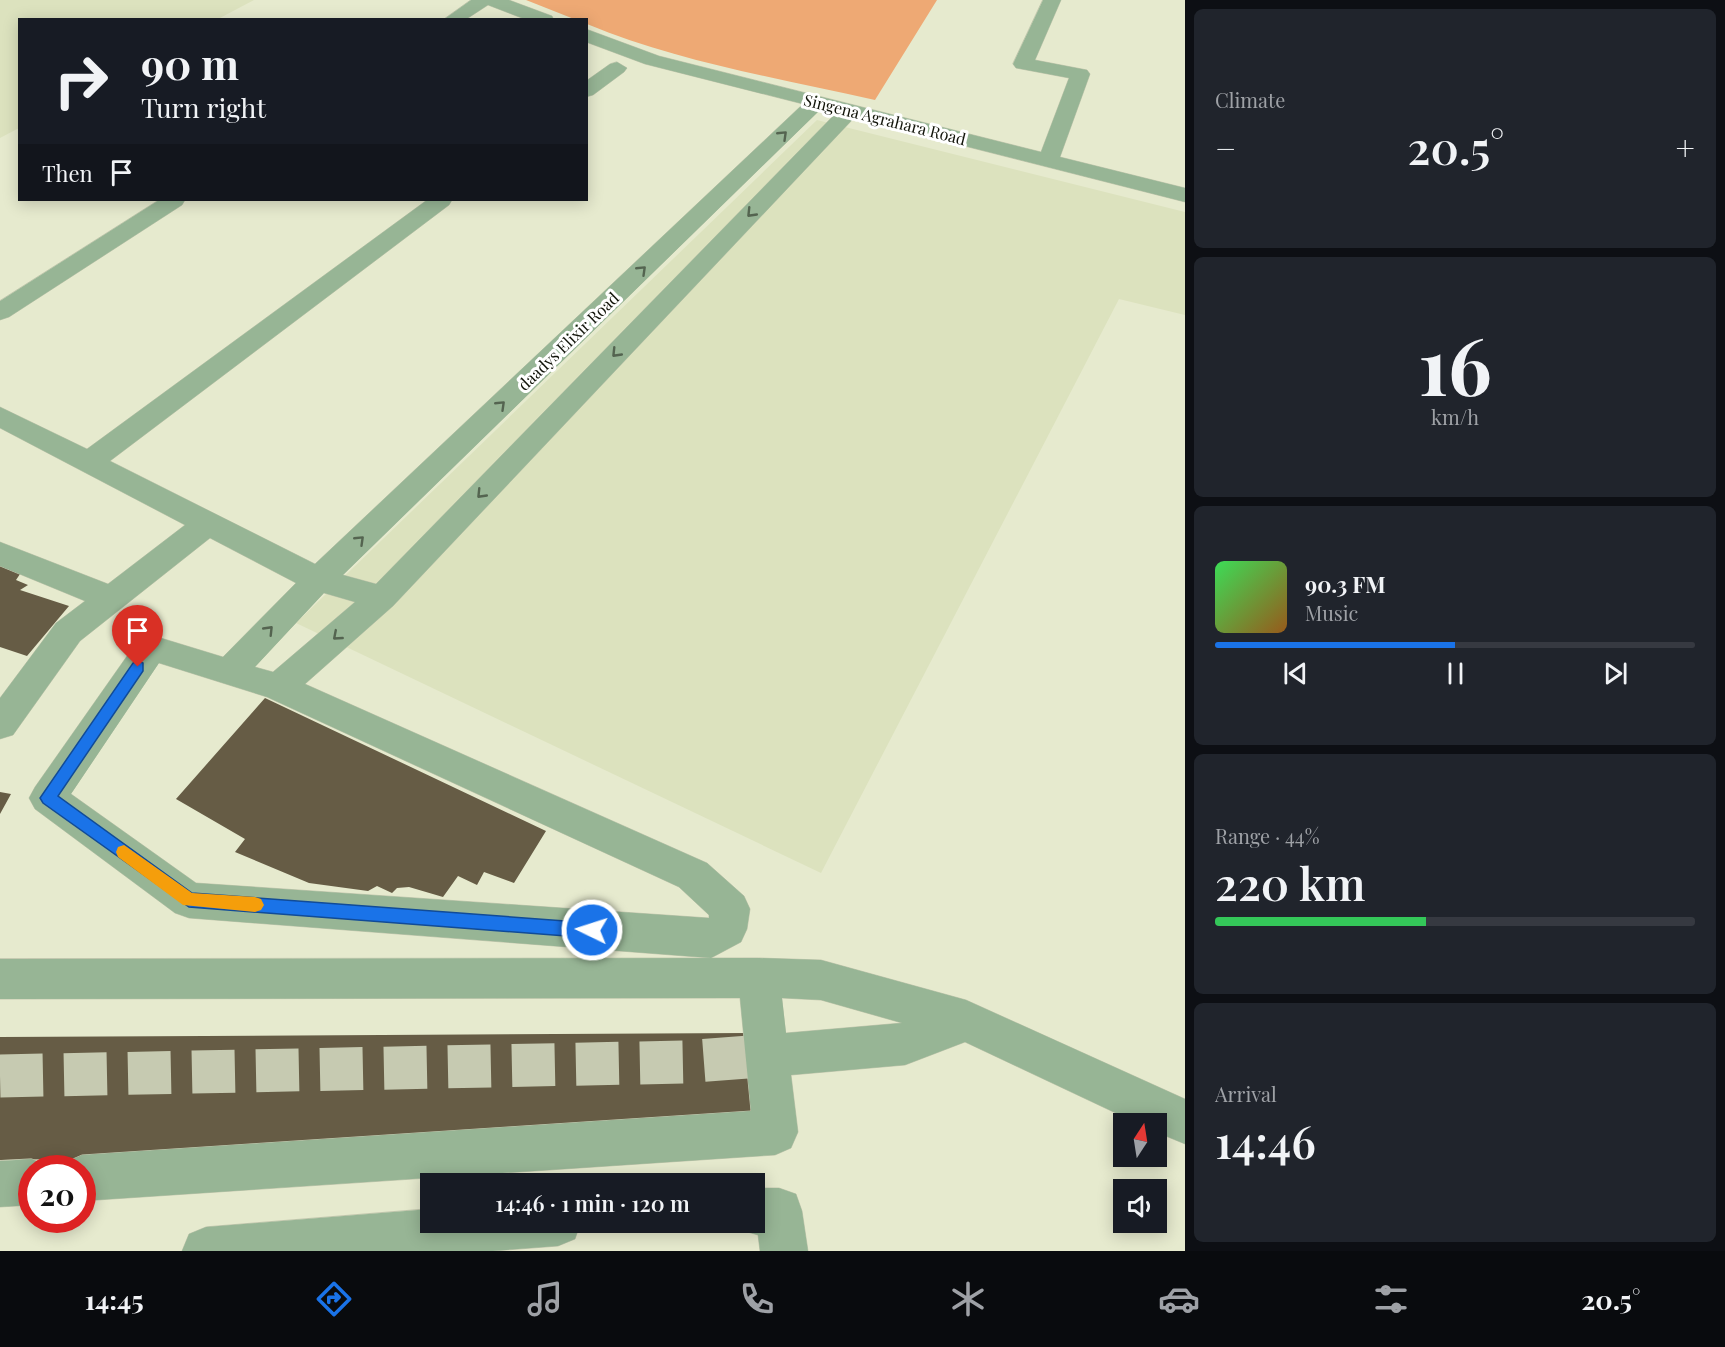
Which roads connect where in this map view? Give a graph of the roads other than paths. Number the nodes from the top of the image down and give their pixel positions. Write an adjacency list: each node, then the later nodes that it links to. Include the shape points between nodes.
1 (483, 0): 4 (street)
2 (493, 0): 5 (street)
3 (1052, 0): 11 (street, via 1023,64 1080,74)
4 (455, 18)
5 (540, 18)
6 (588, 36): 9 (street, Singena Agrahara Road, via 652,60)
7 (617, 68): 8 (street)
8 (588, 90)
9 (817, 102): 10 (street, Singena Agrahara Road); 20 (street, daadys Elixir Road, one-way to 9)
10 (850, 110): 11 (street, Singena Agrahara Road); 22 (street, one-way to 22)
11 (1048, 161): 12 (street, Singena Agrahara Road)
12 (1185, 195)
13 (172, 201): 15 (street)
14 (440, 201): 17 (street)
15 (0, 312)
16 (0, 416): 17 (street)
17 (89, 462): 18 (street)
18 (208, 523): 20 (street); 21 (street)
19 (0, 553): 21 (street)
20 (318, 580): 22 (street); 23 (street, daadys Elixir Road, one-way to 20)
21 (110, 598): 25 (street, via 68,632)
22 (382, 598): 24 (street, one-way to 24)
23 (229, 672): 24 (street); 24 (street, via 151,648 48,798 189,900 711,939 727,929 730,909 693,875)
24 (278, 687)
25 (0, 725)
26 (759, 978): 27 (street); 28 (street, via 821,980); 31 (street, via 775,1132)
27 (0, 979)
28 (966, 1020): 29 (street, via 905,1044); 30 (street)
29 (787, 1054)
30 (1185, 1122)
31 (96, 1177)
32 (18, 1183): 33 (street)
33 (0, 1184)
34 (765, 1212): 37 (street, via 779,1211)
35 (424, 1233): 36 (street)
36 (206, 1251)
37 (784, 1251)

